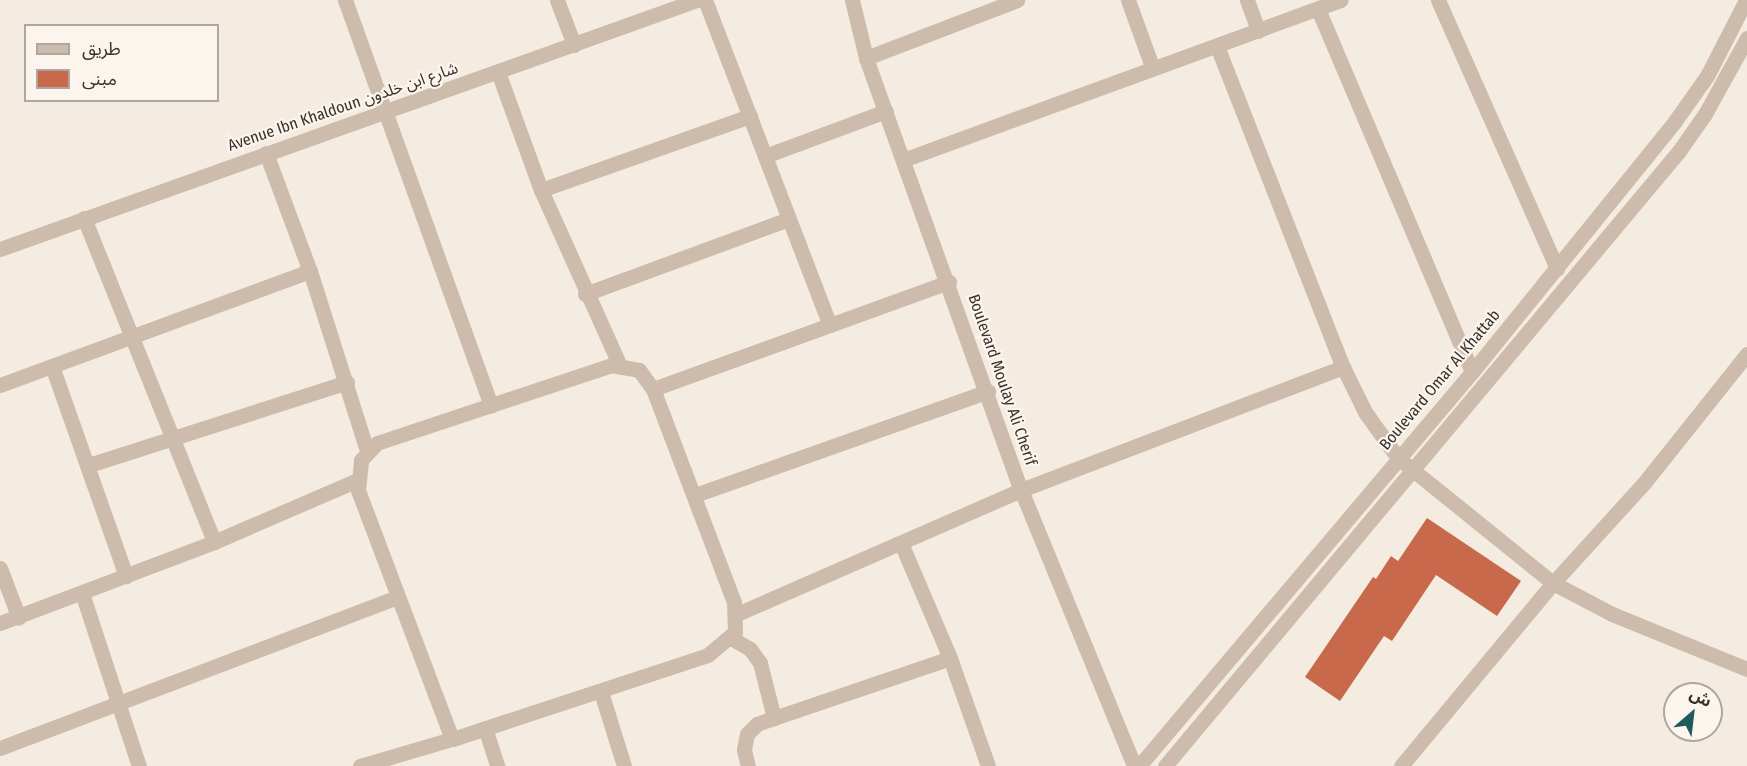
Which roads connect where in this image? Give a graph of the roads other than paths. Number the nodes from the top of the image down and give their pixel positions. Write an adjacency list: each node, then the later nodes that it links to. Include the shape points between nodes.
1 (345, 0): 21 (street)
2 (557, 0): 15 (street)
3 (697, 0): 15 (street, Avenue Ibn Khaldoun شارع ابن خلدون)
4 (705, 0): 22 (street)
5 (852, 0): 17 (street, Boulevard Moulay Ali Cherif)
6 (1017, 0): 17 (street)
7 (1128, 0): 18 (street)
8 (1247, 0): 13 (street)
9 (1341, 0): 12 (street)
10 (1438, 0): 30 (street)
11 (1746, 0): 30 (street, Boulevard Omar Al Khattab, via 1692,99)
12 (1318, 9): 13 (street); 40 (street)
13 (1258, 30): 16 (street)
14 (1747, 38): 50 (street, via 1705,114 1679,151)
15 (574, 45): 19 (street, Avenue Ibn Khaldoun شارع ابن خلدون)
16 (1217, 46): 18 (street); 39 (street)
17 (866, 58): 20 (street, Boulevard Moulay Ali Cherif)
18 (1153, 69): 25 (street)
19 (498, 72): 21 (street, Avenue Ibn Khaldoun شارع ابن خلدون); 26 (street)
20 (886, 111): 24 (street); 25 (street, Boulevard Moulay Ali Cherif)
21 (385, 112): 23 (street, Avenue Ibn Khaldoun شارع ابن خلدون); 45 (street)
22 (750, 116): 24 (street); 26 (street)
23 (266, 153): 27 (street, Avenue Ibn Khaldoun شارع ابن خلدون); 31 (street)
24 (765, 156): 28 (street)
25 (903, 160): 32 (street, Boulevard Moulay Ali Cherif)
26 (541, 190): 33 (street)
27 (84, 218): 29 (street, Avenue Ibn Khaldoun شارع ابن خلدون); 35 (street)
28 (789, 219): 33 (street); 34 (street)
29 (0, 249)
30 (1557, 269): 40 (street, Boulevard Omar Al Khattab)
31 (310, 271): 35 (street); 41 (street)
32 (949, 282): 34 (street); 44 (street, Boulevard Moulay Ali Cherif)
33 (585, 294): 38 (street)
34 (830, 325): 43 (street)
35 (132, 337): 37 (street); 46 (street)
36 (1747, 354): 58 (street, via 1644,483)
37 (52, 366): 42 (street); 49 (street)
38 (620, 366): 43 (street, via 639,370); 45 (street, via 604,366)
39 (1343, 367): 48 (street, via 1365,412); 52 (street)
40 (1472, 372): 48 (street, Boulevard Omar Al Khattab)
41 (347, 382): 46 (street); 47 (street)
42 (0, 385)
43 (653, 389): 53 (street)
44 (988, 391): 52 (street, Boulevard Moulay Ali Cherif); 53 (street)
45 (491, 405): 47 (street, via 377,443)
46 (171, 435): 49 (street); 54 (street)
47 (367, 452): 51 (street)
48 (1398, 458): 50 (street); 80 (street, Boulevard Omar Al Khattab)
49 (89, 465): 57 (street)
50 (1411, 469): 58 (street); 81 (street, via 1300,609)
51 (357, 480): 54 (street); 60 (street)
52 (1021, 490): 55 (street); 79 (street, Boulevard Moulay Ali Cherif)
53 (695, 495): 61 (street)
54 (214, 542): 57 (street)
55 (901, 543): 61 (street); 65 (street)
56 (0, 568): 62 (street)
57 (126, 576): 59 (street)
58 (1554, 583): 66 (street, via 1612,614); 82 (street)
59 (82, 593): 62 (street); 68 (street)
60 (398, 597): 68 (street); 71 (street)
61 (737, 614): 64 (street)
62 (19, 618): 63 (street)
63 (0, 624)
64 (731, 638): 67 (street, via 708,655); 69 (street, via 750,649 760,663)
65 (950, 657): 69 (street); 78 (street)
66 (1747, 669)
67 (601, 692): 70 (street); 76 (street)
68 (118, 705): 72 (street); 73 (street)
69 (774, 718): 77 (street, via 757,723 747,734 744,750)
70 (485, 728): 71 (street); 75 (street)
71 (452, 739): 74 (street)
72 (0, 747)
73 (139, 766)
74 (360, 766)
75 (497, 766)
76 (624, 766)
77 (748, 766)
78 (988, 766)
79 (1134, 766)
80 (1139, 766)
81 (1165, 766)
82 (1401, 766)

